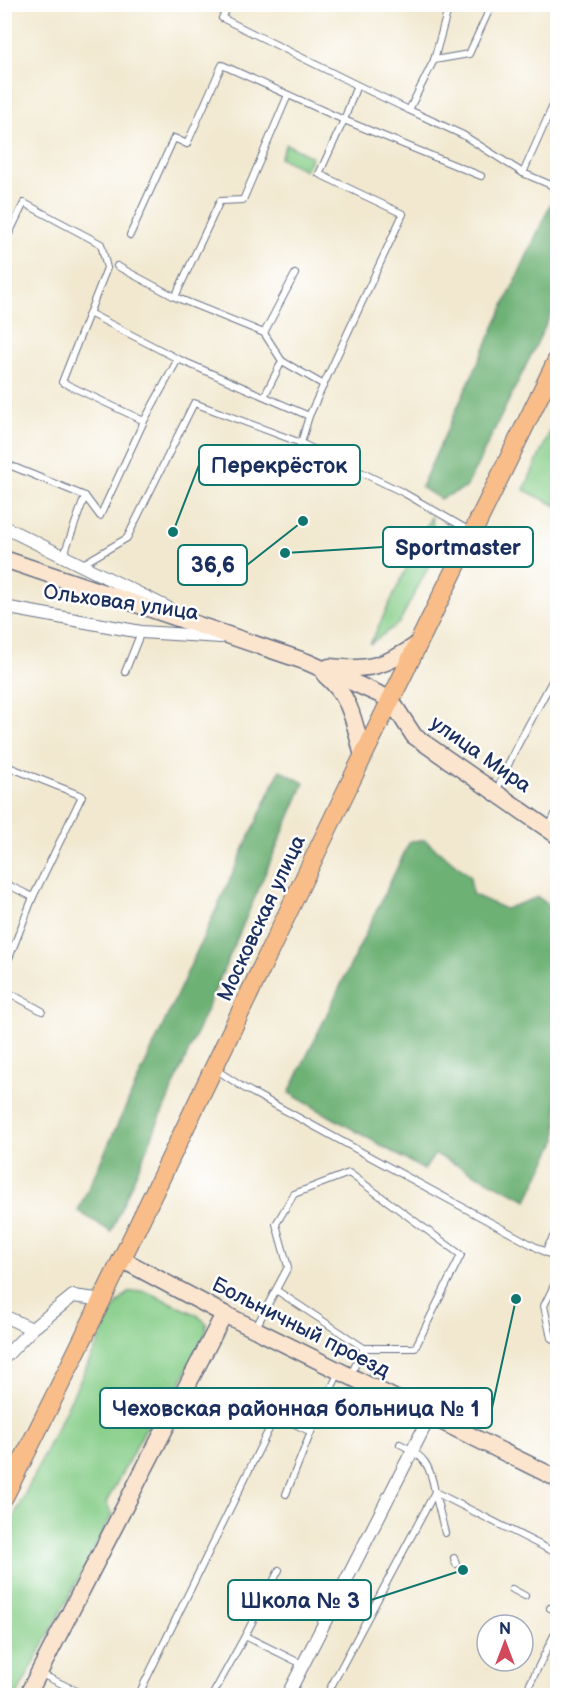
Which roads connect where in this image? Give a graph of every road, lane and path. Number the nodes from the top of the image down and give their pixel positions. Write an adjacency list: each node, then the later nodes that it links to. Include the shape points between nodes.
1 (229, 4): 5 (lane, via 222,18)
2 (439, 4): 4 (lane, via 448,9)
3 (492, 4): 4 (lane, via 469,54)
4 (434, 60): 8 (lane)
5 (357, 86): 8 (lane); 9 (lane)
6 (558, 94): 10 (lane)
7 (288, 95): 9 (lane); 13 (lane, via 222,65 187,144 174,138); 17 (lane, via 243,200 220,201)
8 (409, 110): 10 (lane, via 463,135)
9 (344, 120): 11 (lane); 23 (lane, via 320,174 404,214)
10 (523, 173): 12 (lane)
11 (481, 176)
12 (558, 188)
13 (130, 235)
14 (4, 244): 18 (lane, via 24,203 101,244 107,268)
15 (117, 266): 17 (lane)
16 (295, 274): 19 (lane)
17 (176, 297): 19 (lane)
18 (88, 313): 21 (lane); 26 (lane, via 62,382)
19 (264, 333): 22 (lane)
20 (558, 358): 31 (main road, Московская улица)
21 (178, 359): 24 (lane); 26 (lane)
22 (282, 361): 23 (lane); 24 (lane)
23 (324, 385): 25 (lane)
24 (265, 395): 25 (lane)
25 (309, 416): 27 (lane)
26 (144, 421): 29 (lane, via 100,516)
27 (301, 443): 31 (lane); 34 (lane, via 194,403 127,538)
28 (4, 464): 29 (lane)
29 (85, 496): 32 (lane)
30 (4, 527): 32 (street, Ольховая улица)
31 (475, 533): 38 (main road, Московская улица)
32 (63, 557): 34 (street, Ольховая улица)
33 (4, 559): 37 (street, Ольховая улица)
34 (80, 566): 37 (street, Ольховая улица)
35 (4, 607): 36 (street, Ольховая улица)
36 (141, 632): 37 (street, Ольховая улица); 41 (lane)
37 (231, 638): 39 (street, Ольховая улица)
38 (418, 645): 39 (street, via 396,660 373,667); 42 (main road, Московская улица)
39 (316, 666): 42 (street, Ольховая улица); 43 (street, via 340,688 351,708)
40 (558, 670): 45 (lane)
41 (125, 672)
42 (390, 699): 43 (main road, Московская улица); 45 (street, улица Мира, via 414,736)
43 (363, 756): 53 (main road, Московская улица)
44 (4, 765): 49 (lane, via 82,796)
45 (496, 793): 47 (street, улица Мира)
46 (558, 815): 47 (street)
47 (554, 834)
48 (4, 884): 49 (lane)
49 (33, 897): 50 (lane)
50 (4, 972)
51 (4, 990): 52 (lane)
52 (42, 1011)
53 (214, 1069): 55 (lane); 57 (main road, Московская улица)
54 (558, 1228): 55 (lane)
55 (544, 1252): 56 (lane)
56 (558, 1258)
57 (123, 1260): 60 (main road, Московская улица); 61 (street, Больничный проезд)
58 (558, 1277): 65 (lane, via 544,1306 551,1338)
59 (276, 1290): 64 (lane); 66 (lane); 66 (lane, via 288,1267 276,1224 294,1194 349,1173 461,1255 415,1348)
60 (104, 1300): 63 (street, via 74,1296); 76 (main road, Московская улица)
61 (224, 1314): 64 (street, Больничный проезд); 87 (street)
62 (4, 1316): 63 (street)
63 (32, 1329): 67 (street)
64 (255, 1330): 68 (street, Больничный проезд)
65 (558, 1341)
66 (364, 1348): 68 (lane)
67 (4, 1358)
68 (344, 1375): 69 (street, Больничный проезд); 70 (lane)
69 (430, 1416): 72 (street); 73 (street, Больничный проезд)
70 (311, 1432): 75 (lane); 90 (lane, via 276,1415)
71 (400, 1444): 72 (lane)
72 (414, 1451): 74 (lane, via 425,1463); 86 (street)
73 (558, 1479)
74 (435, 1492): 77 (lane); 78 (lane); 93 (lane)
75 (286, 1494)
76 (4, 1497)
77 (445, 1533)
78 (558, 1554)
79 (279, 1570): 85 (lane)
80 (512, 1589): 81 (lane)
81 (525, 1596)
82 (550, 1608): 83 (lane)
83 (558, 1611)
84 (558, 1628): 94 (lane)
85 (245, 1636): 86 (lane); 91 (lane)
86 (304, 1665): 92 (street)
87 (39, 1673): 88 (street); 89 (lane)
88 (27, 1695)
89 (87, 1695)
90 (138, 1695)
91 (212, 1695)
92 (287, 1695)
93 (326, 1695)
94 (524, 1695)

